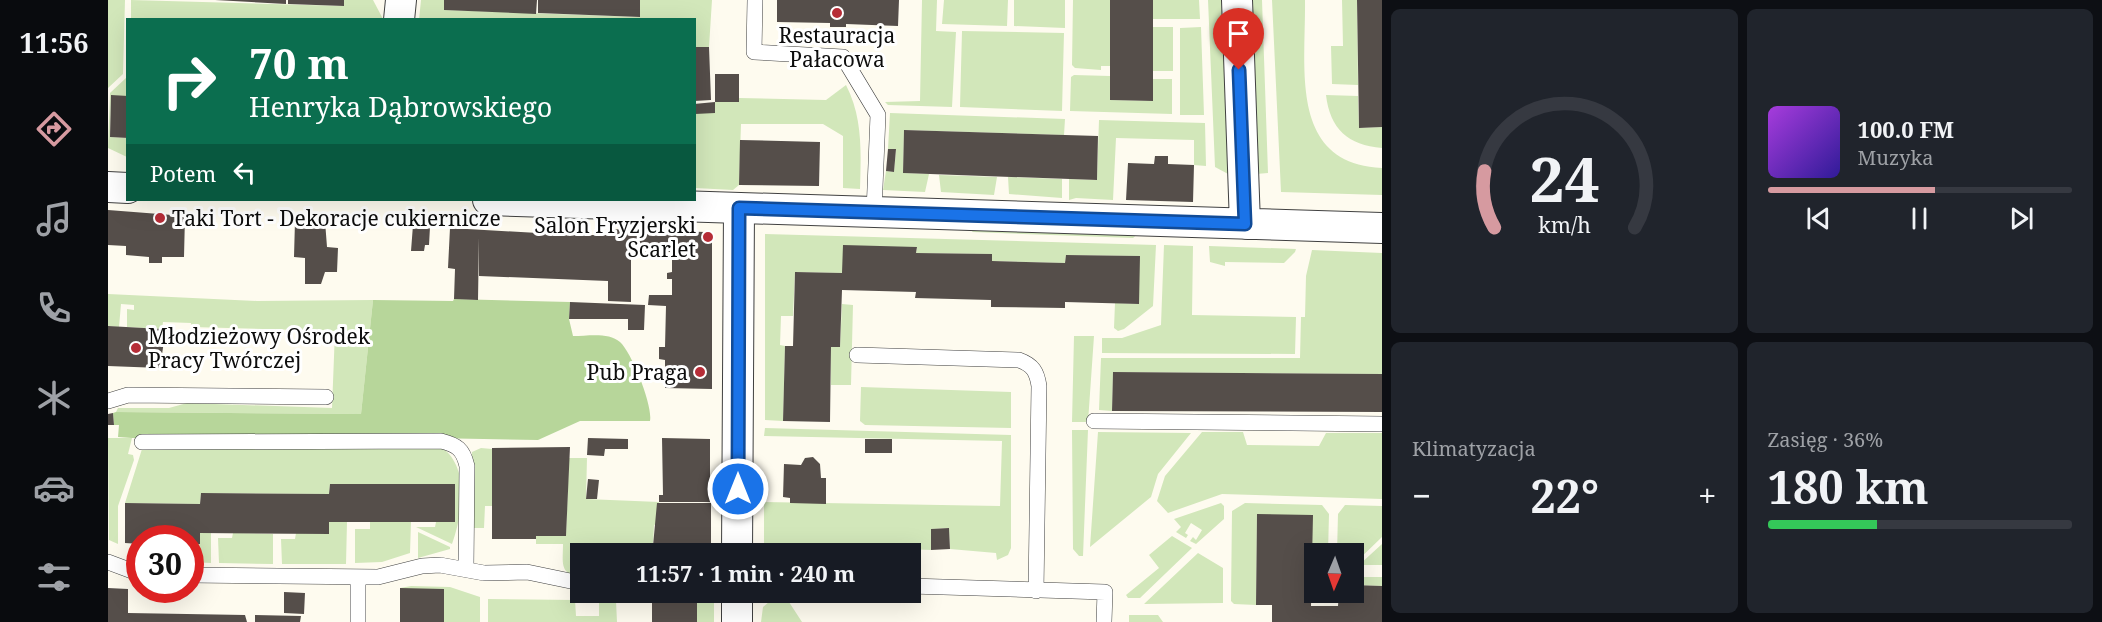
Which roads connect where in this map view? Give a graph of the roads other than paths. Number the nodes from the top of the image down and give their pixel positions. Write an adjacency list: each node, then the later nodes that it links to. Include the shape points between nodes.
1 (401, 0): 4 (street)
2 (755, 0): 9 (lane, via 753,52 843,57 876,108 879,123)
3 (1237, 0): 10 (street)
4 (399, 18)
5 (108, 187): 6 (street)
6 (126, 188)
7 (606, 201): 8 (street)
8 (739, 208): 9 (street); 18 (street)
9 (874, 212): 10 (street)
10 (1245, 224): 11 (street)
11 (1382, 228)
12 (857, 355): 26 (lane, via 1029,363 1040,386)
13 (326, 398): 14 (lane, via 128,395)
14 (108, 401)
15 (1094, 421): 16 (lane)
16 (1382, 424)
17 (142, 442): 21 (lane, via 455,444 464,453 467,465)
18 (737, 543)
19 (108, 562): 20 (lane)
20 (126, 569)
21 (466, 569): 23 (lane, via 422,566 378,577); 24 (lane, via 484,573 527,572)
22 (204, 575): 23 (lane)
23 (358, 577): 28 (lane)
24 (570, 581)
25 (921, 586): 26 (lane)
26 (1036, 591): 30 (lane, via 1104,592)
27 (737, 603): 29 (street)
28 (358, 622)
29 (737, 622)
30 (1104, 622)

